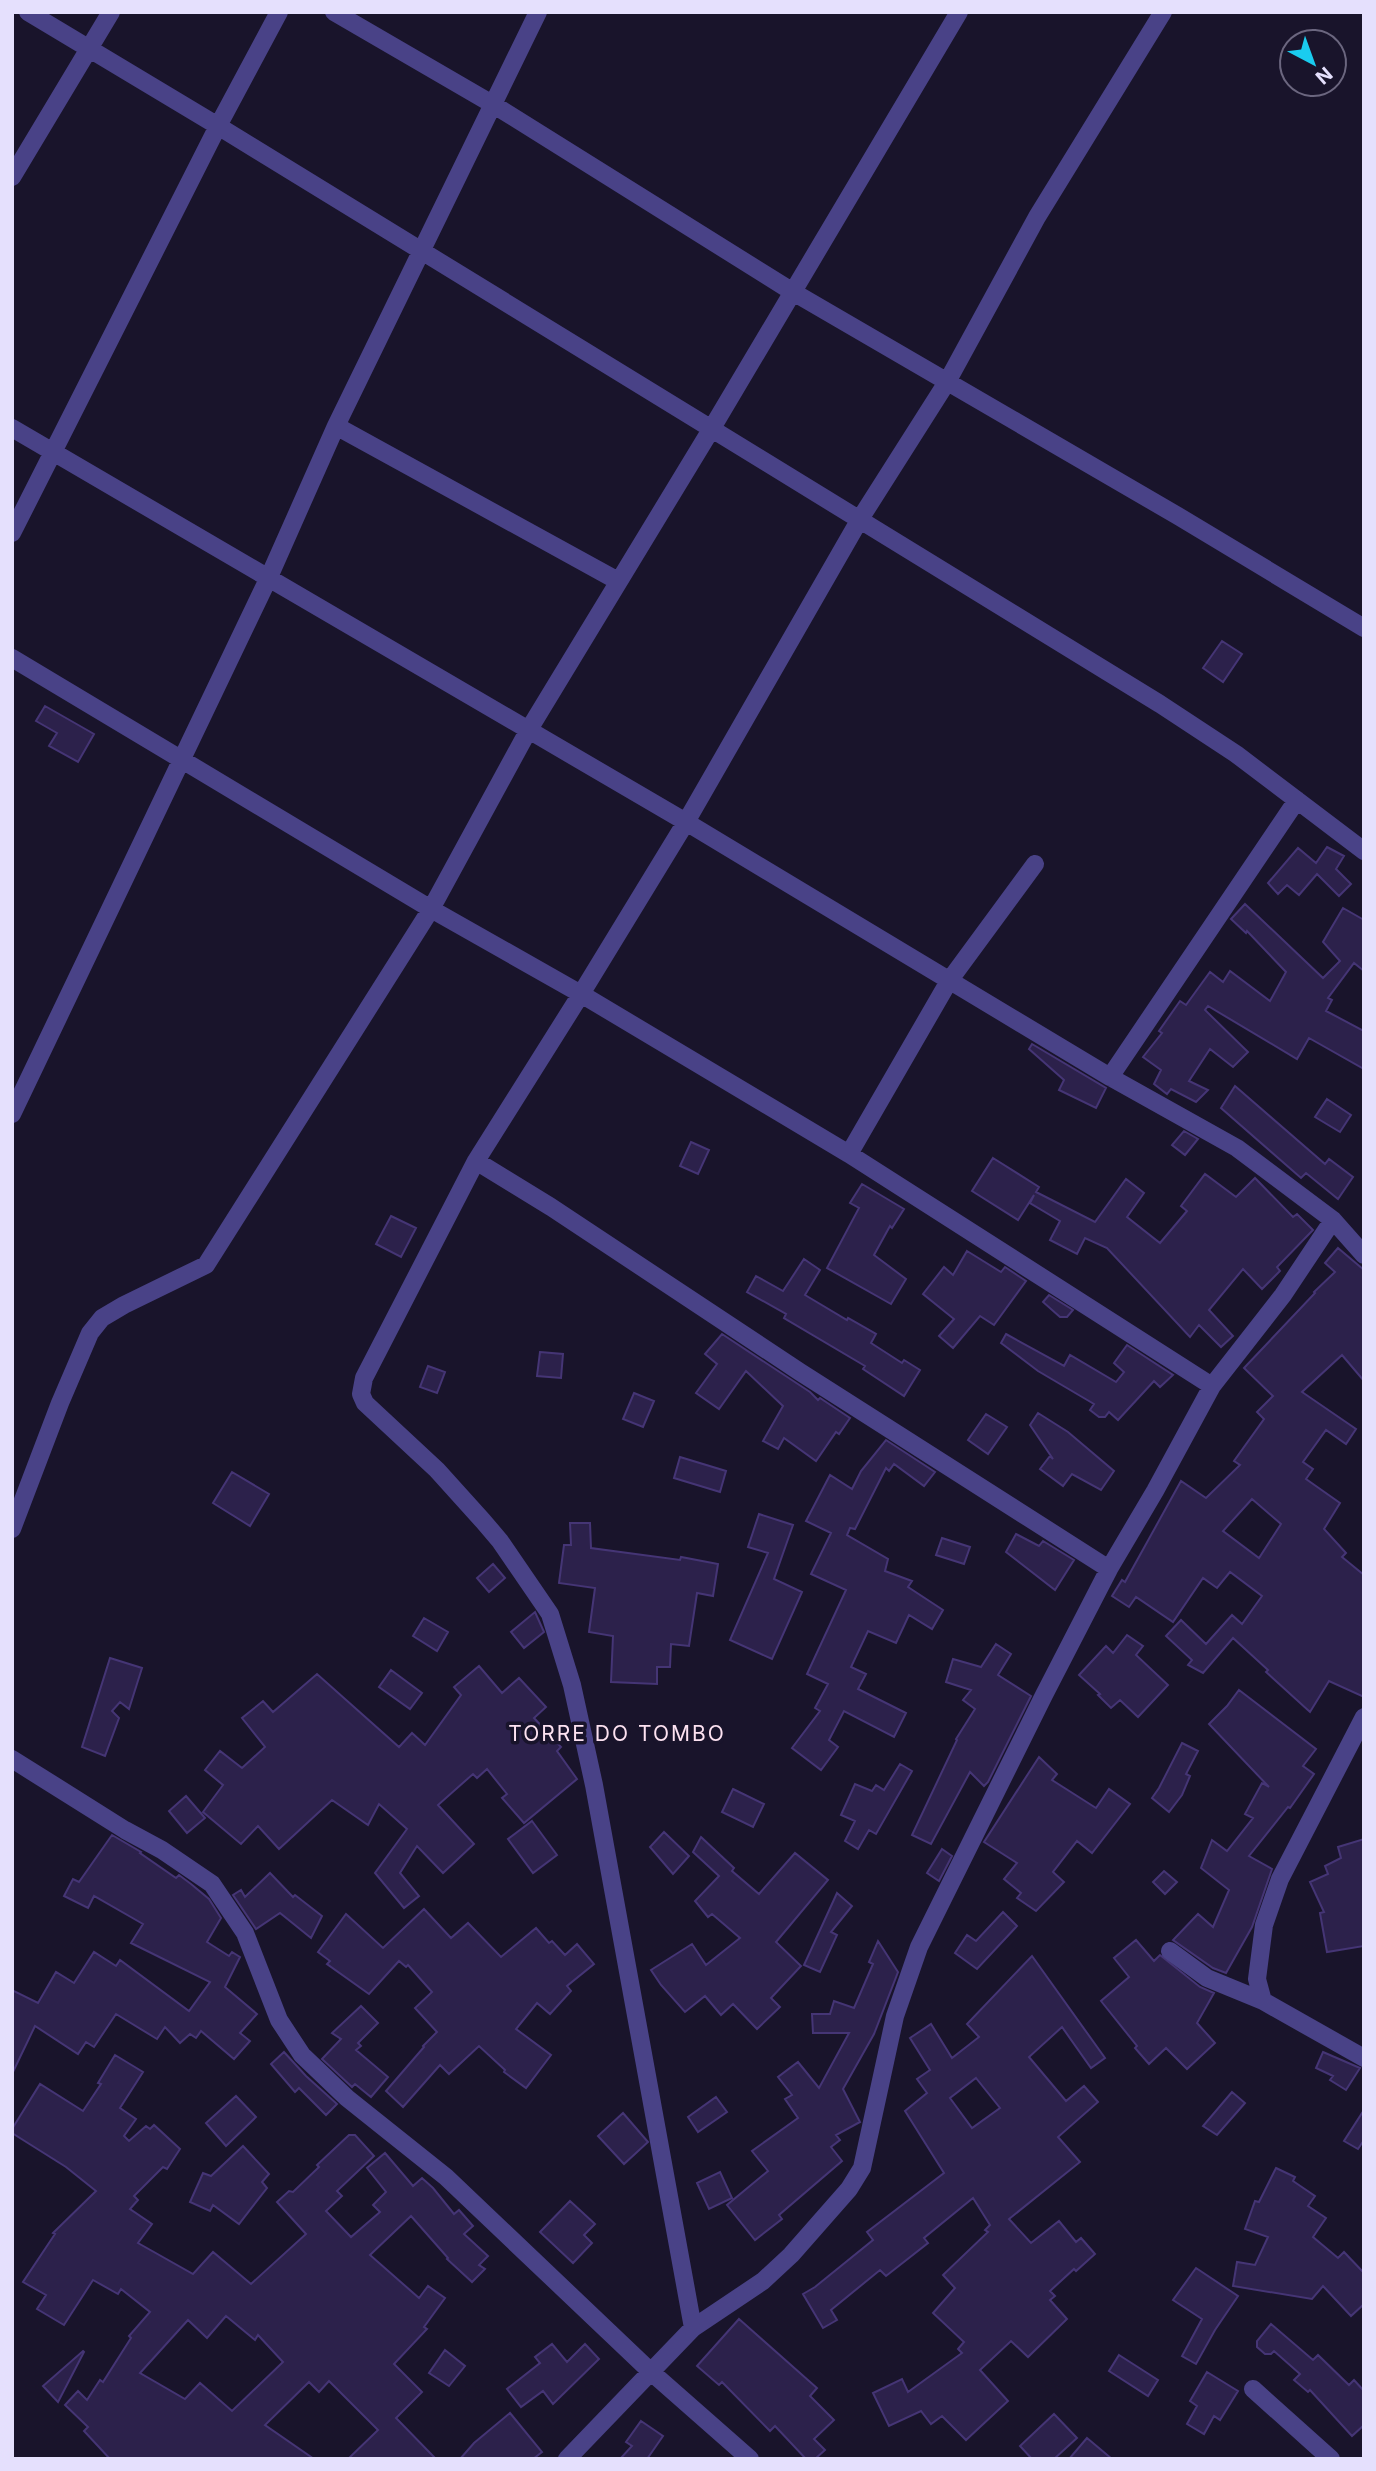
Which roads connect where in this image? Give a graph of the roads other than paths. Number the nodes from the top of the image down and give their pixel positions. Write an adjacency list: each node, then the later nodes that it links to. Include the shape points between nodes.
1 (28, 12): 8 (street)
2 (111, 12): 8 (street)
3 (279, 12): 10 (street)
4 (334, 12): 9 (street)
5 (538, 12): 9 (street)
6 (959, 12): 13 (street)
7 (1163, 12): 14 (street, via 1037,217)
8 (89, 49): 10 (street); 11 (street)
9 (494, 105): 12 (street); 13 (street)
10 (218, 126): 12 (street); 18 (street)
11 (12, 177)
12 (421, 250): 15 (street); 17 (street)
13 (793, 292): 14 (street); 17 (street)
14 (947, 382): 19 (street); 23 (street)
15 (336, 426): 21 (street); 22 (street)
16 (12, 428): 18 (street)
17 (712, 428): 19 (street); 22 (street)
18 (53, 452): 20 (street); 21 (street)
19 (860, 519): 27 (street, via 1160,704); 28 (street)
20 (12, 533)
21 (269, 577): 25 (street); 26 (street)
22 (618, 581): 25 (street)
23 (1364, 628)
24 (12, 658): 26 (street)
25 (528, 731): 28 (street); 31 (street)
26 (182, 760): 31 (street); 35 (street)
27 (1297, 800): 29 (street); 34 (street)
28 (685, 822): 32 (street); 33 (street)
29 (1364, 851)
30 (1035, 864): 32 (street)
31 (431, 909): 33 (street); 41 (street, via 206,1265 124,1305 102,1318 90,1333)
32 (949, 981): 34 (street); 36 (street)
33 (581, 994): 36 (street); 37 (street)
34 (1110, 1076): 38 (street, via 1237,1148)
35 (12, 1114)
36 (849, 1154): 40 (street)
37 (476, 1161): 42 (street); 48 (street, via 364,1378 361,1394 483,1521 551,1614 594,1785)
38 (1333, 1220): 39 (street); 40 (street)
39 (1364, 1255)
40 (1212, 1386): 42 (street)
41 (12, 1529)
42 (1109, 1569): 48 (street, via 919,1947 895,2016 862,2168 792,2255 763,2281)
43 (1364, 1717): 46 (street, via 1280,1879 1264,1925 1257,1979)
44 (12, 1759): 49 (street, via 212,1884 245,1933 279,2020 302,2055 446,2177)
45 (1170, 1951): 46 (street, via 1207,1978)
46 (1263, 2001): 47 (street)
47 (1364, 2058)
48 (693, 2328): 49 (street)
49 (650, 2371): 51 (street); 52 (street)
50 (1253, 2389): 53 (street)
51 (567, 2459)
52 (750, 2459)
53 (1331, 2459)

